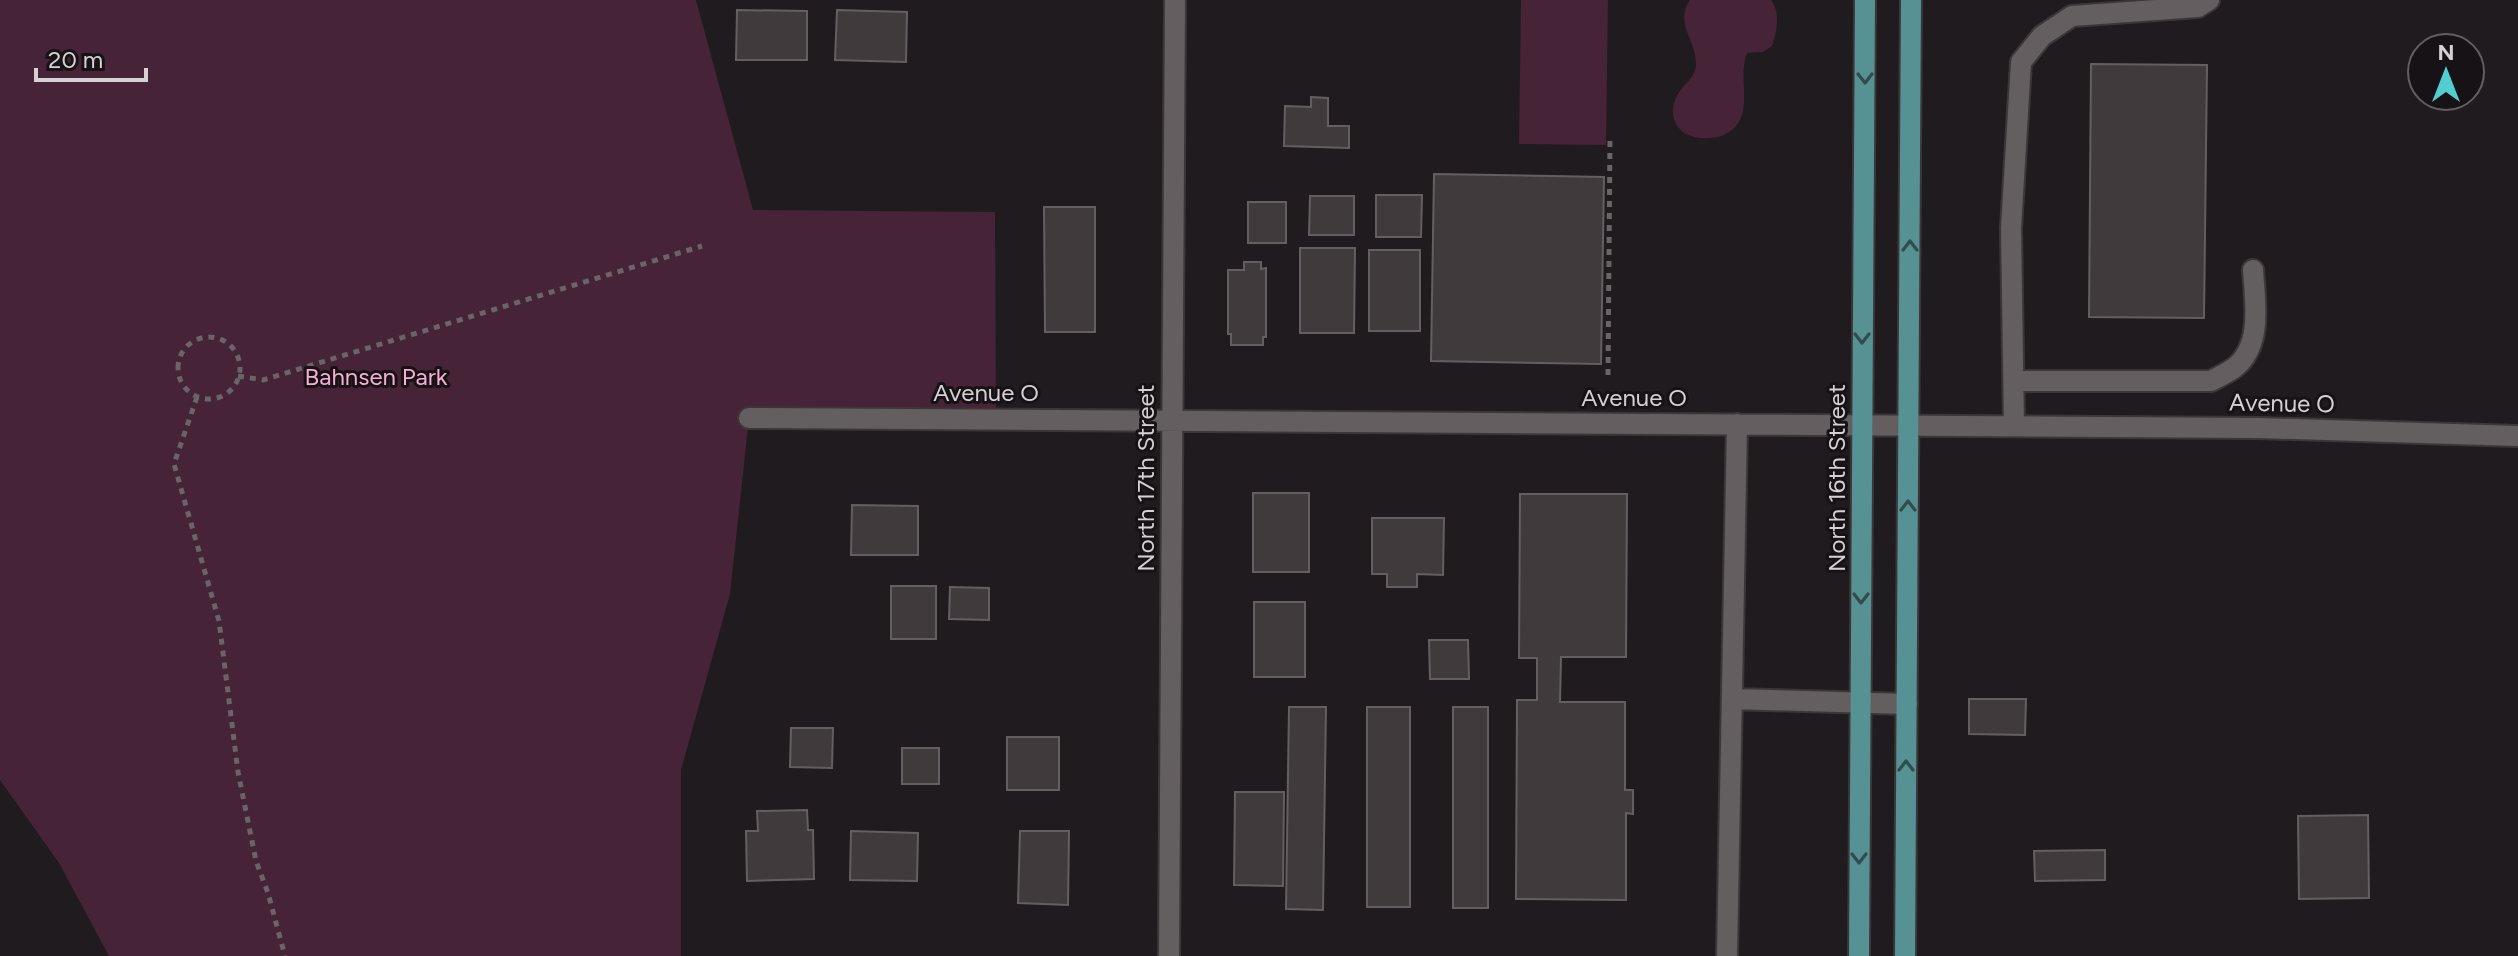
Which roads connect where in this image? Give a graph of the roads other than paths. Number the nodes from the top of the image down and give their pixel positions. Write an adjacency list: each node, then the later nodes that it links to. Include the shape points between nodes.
1 (1175, 0): 8 (street, North 17th Street)
2 (1865, 0): 10 (main road, North 16th Street, one-way to 10)
3 (1911, 0): 11 (main road, one-way to 3)
4 (2209, 0): 6 (street, via 2198,7 2072,16 2042,36 2021,62 2011,228)
5 (2253, 270): 6 (street, via 2253,340 2237,367 2211,381)
6 (2014, 381): 12 (street)
7 (749, 418): 8 (street, Avenue O)
8 (1171, 419): 9 (street, Avenue O); 17 (street, North 17th Street)
9 (1737, 424): 10 (street, Avenue O); 14 (street)
10 (1862, 425): 11 (street, Avenue O); 15 (main road, North 16th Street, one-way to 15)
11 (1909, 425): 12 (street, Avenue O); 16 (main road, one-way to 11)
12 (2014, 426): 13 (street, Avenue O)
13 (2518, 436)
14 (1732, 699): 15 (street); 18 (street)
15 (1860, 704): 16 (street); 19 (main road, North 16th Street, one-way to 19)
16 (1907, 704): 20 (main road, one-way to 16)
17 (1169, 956)
18 (1727, 956)
19 (1859, 956)
20 (1905, 956)

